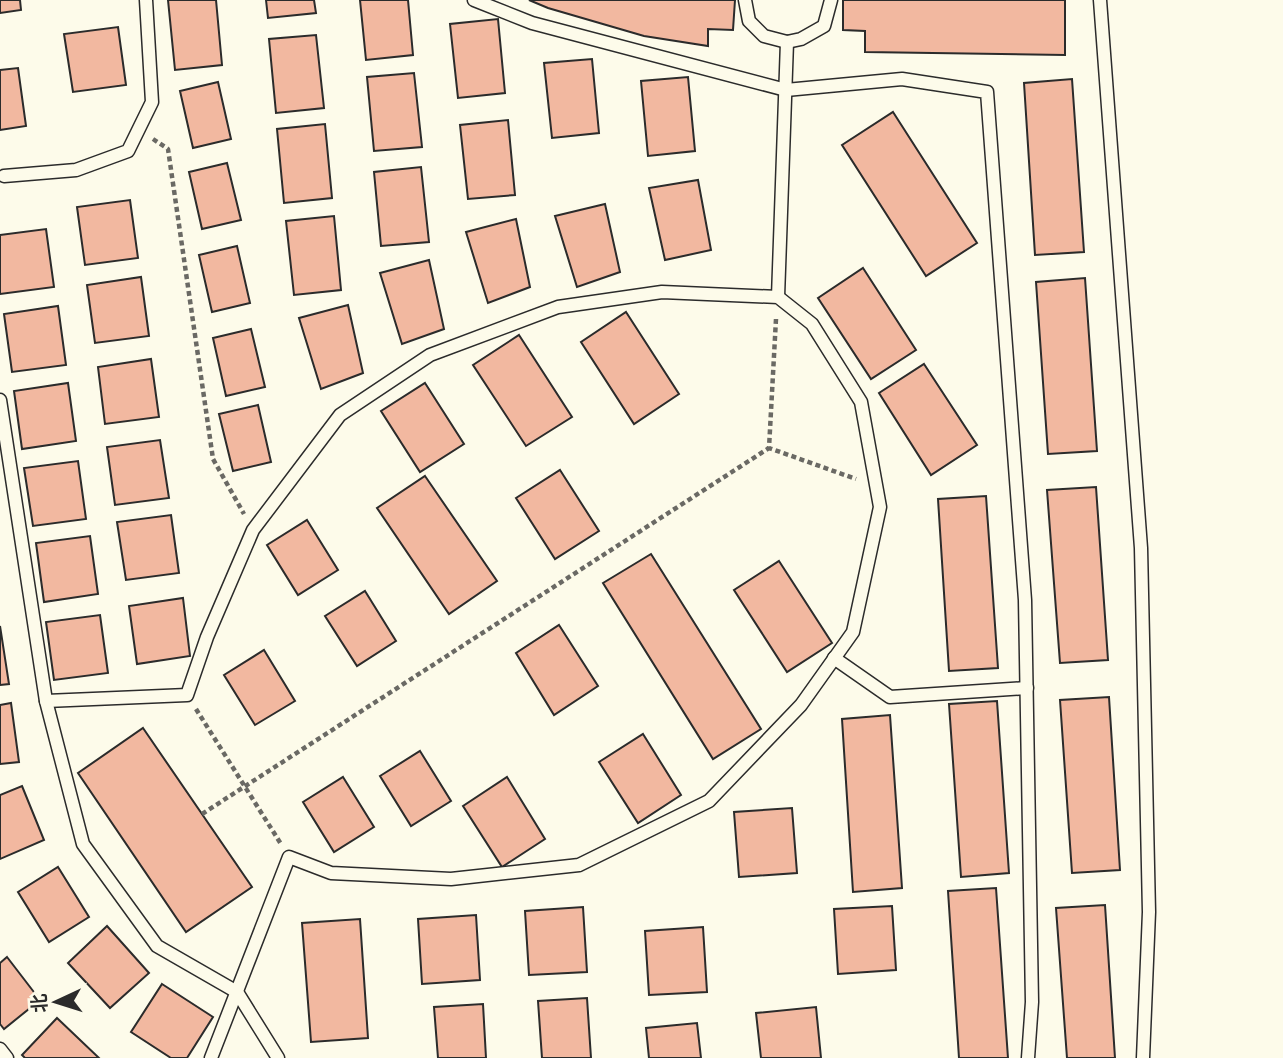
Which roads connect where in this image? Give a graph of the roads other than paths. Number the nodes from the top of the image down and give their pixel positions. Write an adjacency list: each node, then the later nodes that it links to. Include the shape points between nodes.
1 (146, 0): 8 (lane, via 152,102 128,150 76,170)
2 (474, 0): 7 (lane, via 532,23)
3 (745, 0): 6 (lane, via 749,21 764,36)
4 (831, 0): 6 (lane, via 824,26)
5 (1100, 0): 21 (lane, via 1141,548 1149,912)
6 (787, 42): 7 (lane)
7 (786, 90): 10 (lane); 13 (lane, via 902,79 987,92 1025,600)
8 (2, 173): 9 (lane)
9 (0, 190)
10 (778, 297): 12 (lane, via 812,324 861,402 880,507 853,632); 14 (lane, via 662,292 558,307 430,355 340,415 253,530 187,695)
11 (0, 400): 14 (lane)
12 (834, 658): 13 (lane, via 890,697); 15 (lane, via 801,705 709,801 579,865 451,879 331,873 289,857)
13 (1027, 688): 20 (lane, via 1032,1002)
14 (46, 701): 15 (lane, via 83,844 157,946)
15 (237, 992): 18 (lane); 19 (lane)
16 (0, 1049): 17 (lane)
17 (7, 1058)
18 (211, 1058)
19 (278, 1058)
20 (1028, 1058)
21 (1143, 1058)

